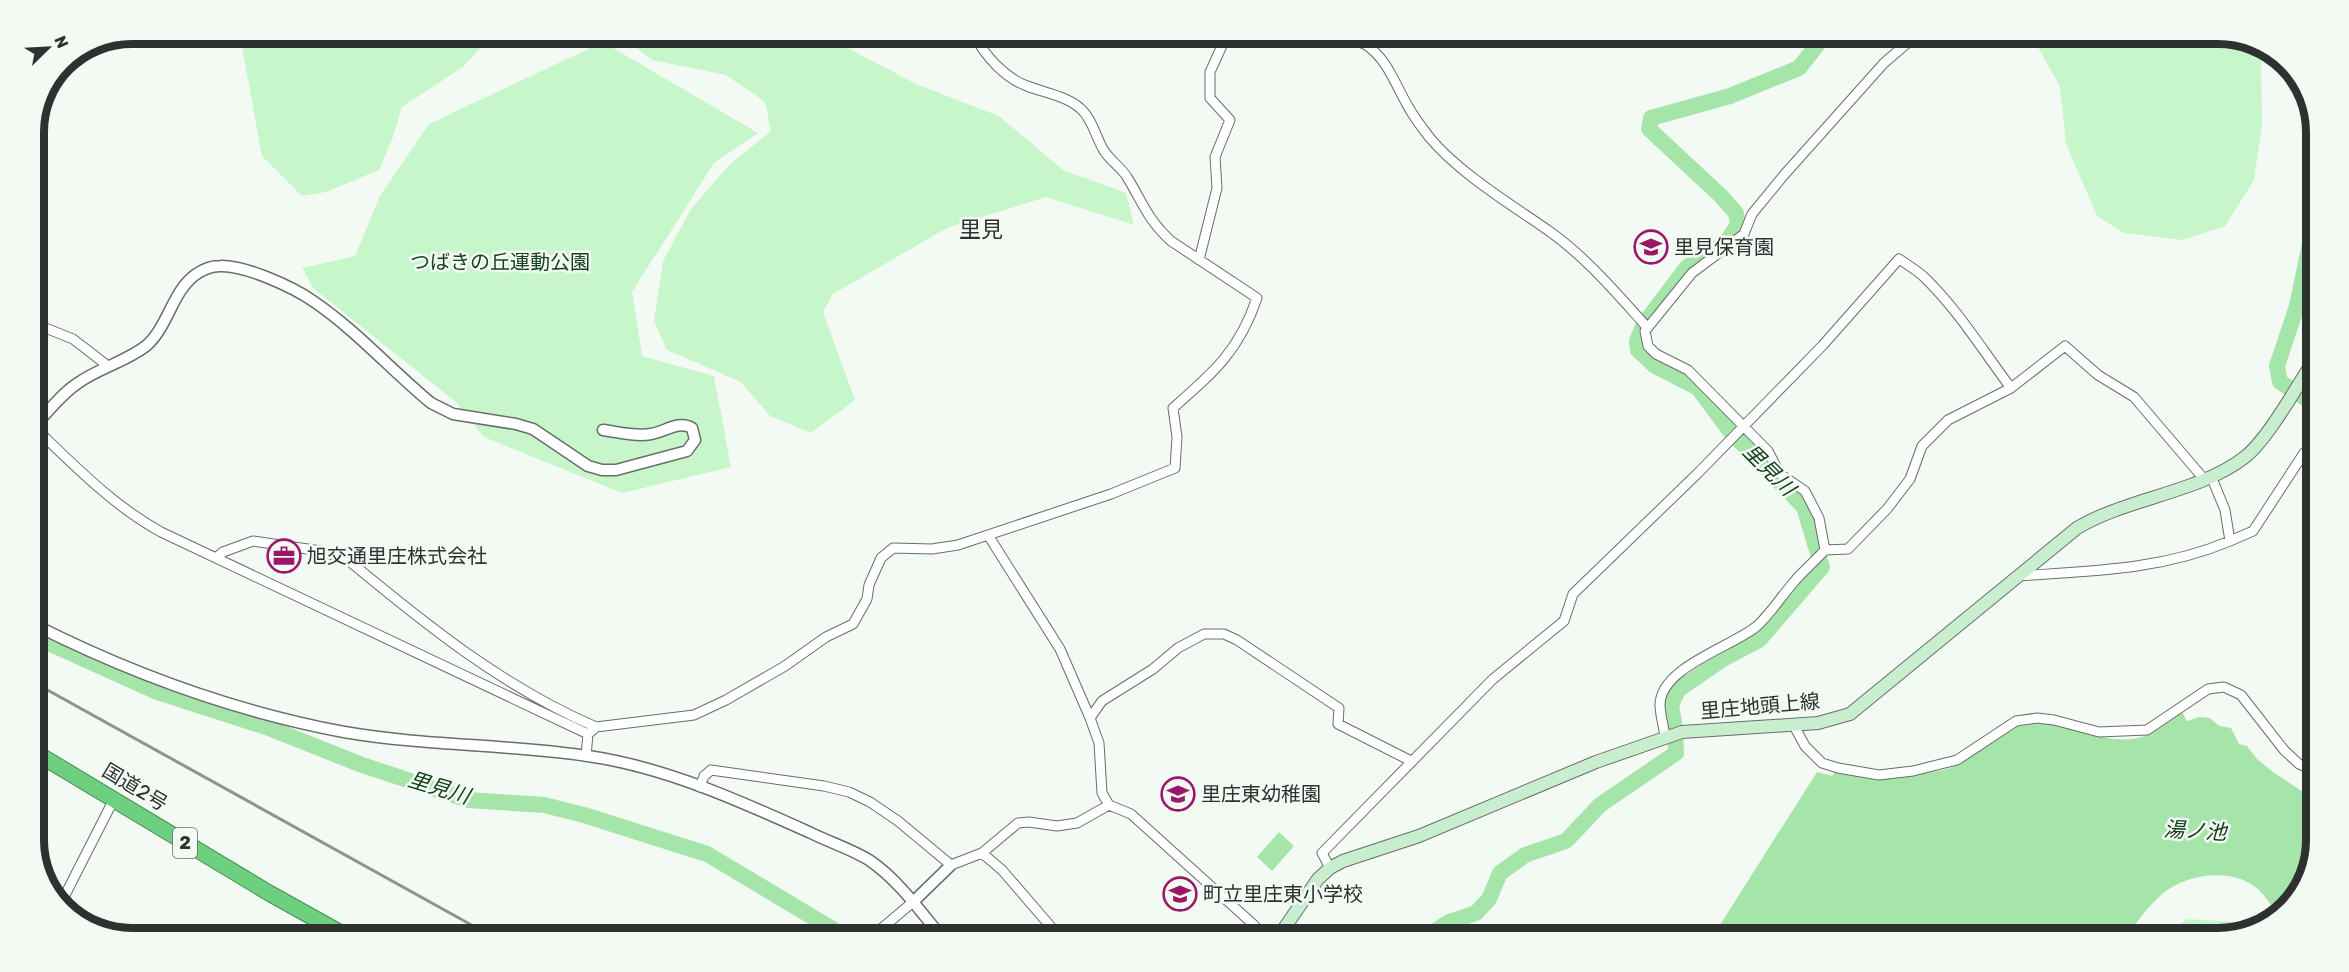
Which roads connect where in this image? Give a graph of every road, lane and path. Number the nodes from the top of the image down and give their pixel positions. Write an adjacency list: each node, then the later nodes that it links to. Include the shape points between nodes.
1 (980, 44): 5 (street, via 1006,75 1074,103 1083,111 1104,151 1126,176 1146,213 1171,241)
2 (1223, 44): 5 (street, via 1210,72 1210,98 1230,120 1215,157 1217,188)
3 (1364, 44): 7 (street, via 1387,67 1431,140 1517,211 1551,232 1605,281)
4 (1906, 44): 7 (street, via 1884,63 1784,175 1752,214 1744,234 1692,273)
5 (1199, 260): 17 (street, via 1257,298 1240,339 1226,359 1173,408 1177,437 1175,468)
6 (44, 327): 8 (street, via 73,339)
7 (1647, 327): 12 (street, via 1648,346 1688,370)
8 (108, 366): 11 (street, via 78,382); 13 (street, via 129,358 147,344 194,276 212,267 233,267 313,301 431,403 453,414 533,429 588,466 616,470 687,451 695,440 692,428 686,425 651,434)
9 (2305, 372): 16 (main road, 里庄地頭上線, via 2261,441 2231,468)
10 (2011, 387): 12 (street, via 1925,278 1899,259 1824,345); 16 (street, via 2065,346 2098,375 2134,397); 19 (street, via 1947,420 1922,446 1910,479 1887,509 1848,549)
11 (44, 416)
12 (1742, 426): 19 (street, via 1768,451 1780,474 1805,491 1819,518); 29 (street, via 1573,594 1564,621 1493,680)
13 (603, 430)
14 (44, 437): 20 (street, via 136,519)
15 (2305, 452): 18 (street, via 2253,531)
16 (2208, 478): 18 (street, via 2225,510); 21 (main road, 里庄地頭上線, via 2088,521)
17 (988, 535): 23 (street, via 1060,649); 25 (street, via 943,549 893,548 881,558 867,599 853,624 726,700 694,715)
18 (2230, 541): 21 (street, via 2198,554 2129,568)
19 (1825, 550): 26 (street, via 1759,624 1683,669 1672,682 1660,706)
20 (216, 558): 25 (street); 25 (street, via 253,541 335,554 348,560 440,635)
21 (2017, 576): 24 (main road, 里庄地頭上線, via 1850,714 1818,723)
22 (44, 629): 27 (street, via 174,684 296,722 388,739)
23 (1090, 718): 29 (street, via 1102,701 1178,648 1204,634 1224,634 1339,708 1338,724); 33 (street, via 1099,743 1102,793)
24 (1793, 724): 26 (main road, 里庄地頭上線); 30 (street, via 1805,746 1822,762 1879,775 1957,759 2016,721 2054,720 2099,732 2147,730 2208,689 2224,687 2241,695 2284,750)
25 (592, 730): 27 (street)
26 (1672, 735): 36 (main road, 里庄地頭上線)
27 (586, 756): 31 (street, via 623,762)
28 (44, 758): 32 (highway, 国道2号 / 2)
29 (1411, 761): 36 (street, via 1322,853)
30 (2306, 767)
31 (700, 787): 35 (street, via 711,770 849,792 898,821); 38 (street, via 867,859)
32 (114, 799): 37 (street); 39 (highway, 国道2号 / 2)
33 (1109, 805): 34 (street, via 1077,823 1018,823); 43 (street, via 1131,814)
34 (982, 853): 35 (street); 42 (street, via 1002,870)
35 (951, 865): 38 (street)
36 (1330, 868): 44 (main road, 里庄地頭上線)
37 (64, 897)
38 (913, 902): 40 (street); 41 (street)
39 (332, 928)
40 (882, 928)
41 (935, 928)
42 (1052, 928)
43 (1256, 928)
44 (1284, 928)

